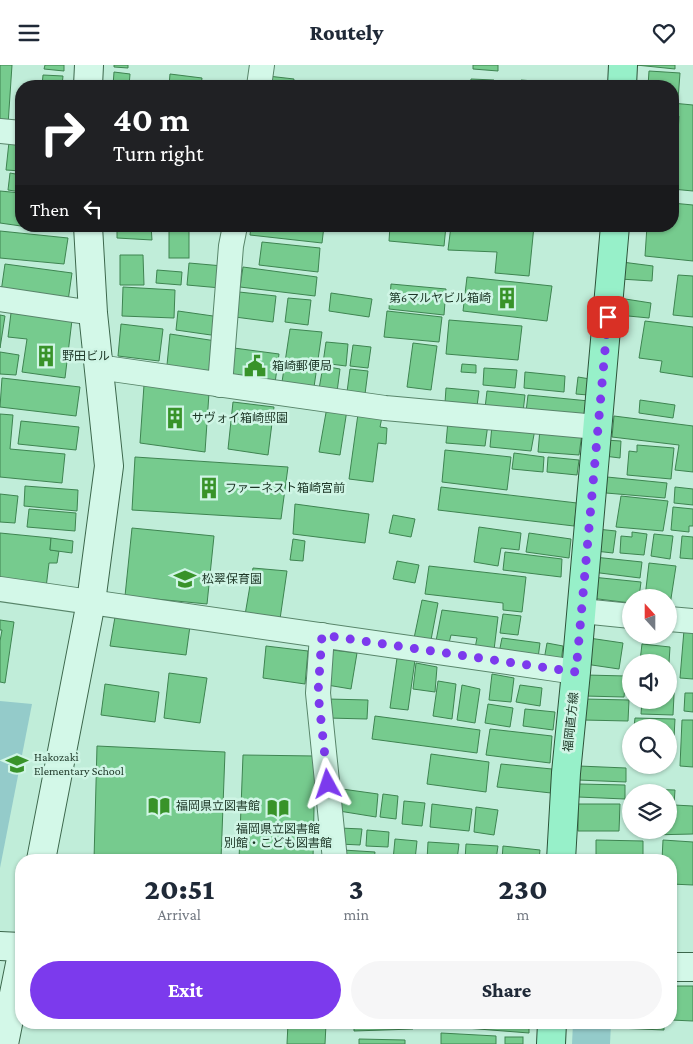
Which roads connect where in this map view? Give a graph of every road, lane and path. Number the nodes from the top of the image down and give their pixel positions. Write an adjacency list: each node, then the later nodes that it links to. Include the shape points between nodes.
1 (89, 65): 4 (street)
2 (262, 65): 5 (street)
3 (623, 65): 6 (main road)
4 (88, 80)
5 (259, 80)
6 (622, 80)
7 (0, 131): 8 (street)
8 (15, 132)
9 (88, 232): 13 (street)
10 (234, 232): 15 (street)
11 (614, 232): 16 (main road, 福岡直方線)
12 (0, 299): 13 (street)
13 (93, 313): 14 (street)
14 (98, 367): 15 (street); 18 (street, via 109,466)
15 (220, 385): 16 (street, via 385,409)
16 (597, 427): 19 (main road, 福岡直方線)
17 (0, 589): 18 (street)
18 (92, 602): 23 (street); 25 (street)
19 (582, 611): 20 (street); 24 (main road, 福岡直方線)
20 (622, 616)
21 (678, 620): 22 (street)
22 (693, 621)
23 (322, 635): 24 (street); 26 (street, via 318,693)
24 (576, 672): 27 (main road, 福岡直方線)
25 (42, 854)
26 (334, 854)
27 (561, 854)
28 (0, 946): 29 (street)
29 (15, 947)
30 (677, 967): 31 (street)
31 (693, 967)
32 (15, 989): 34 (street)
33 (552, 1029): 35 (main road)
34 (4, 1044)
35 (551, 1044)

